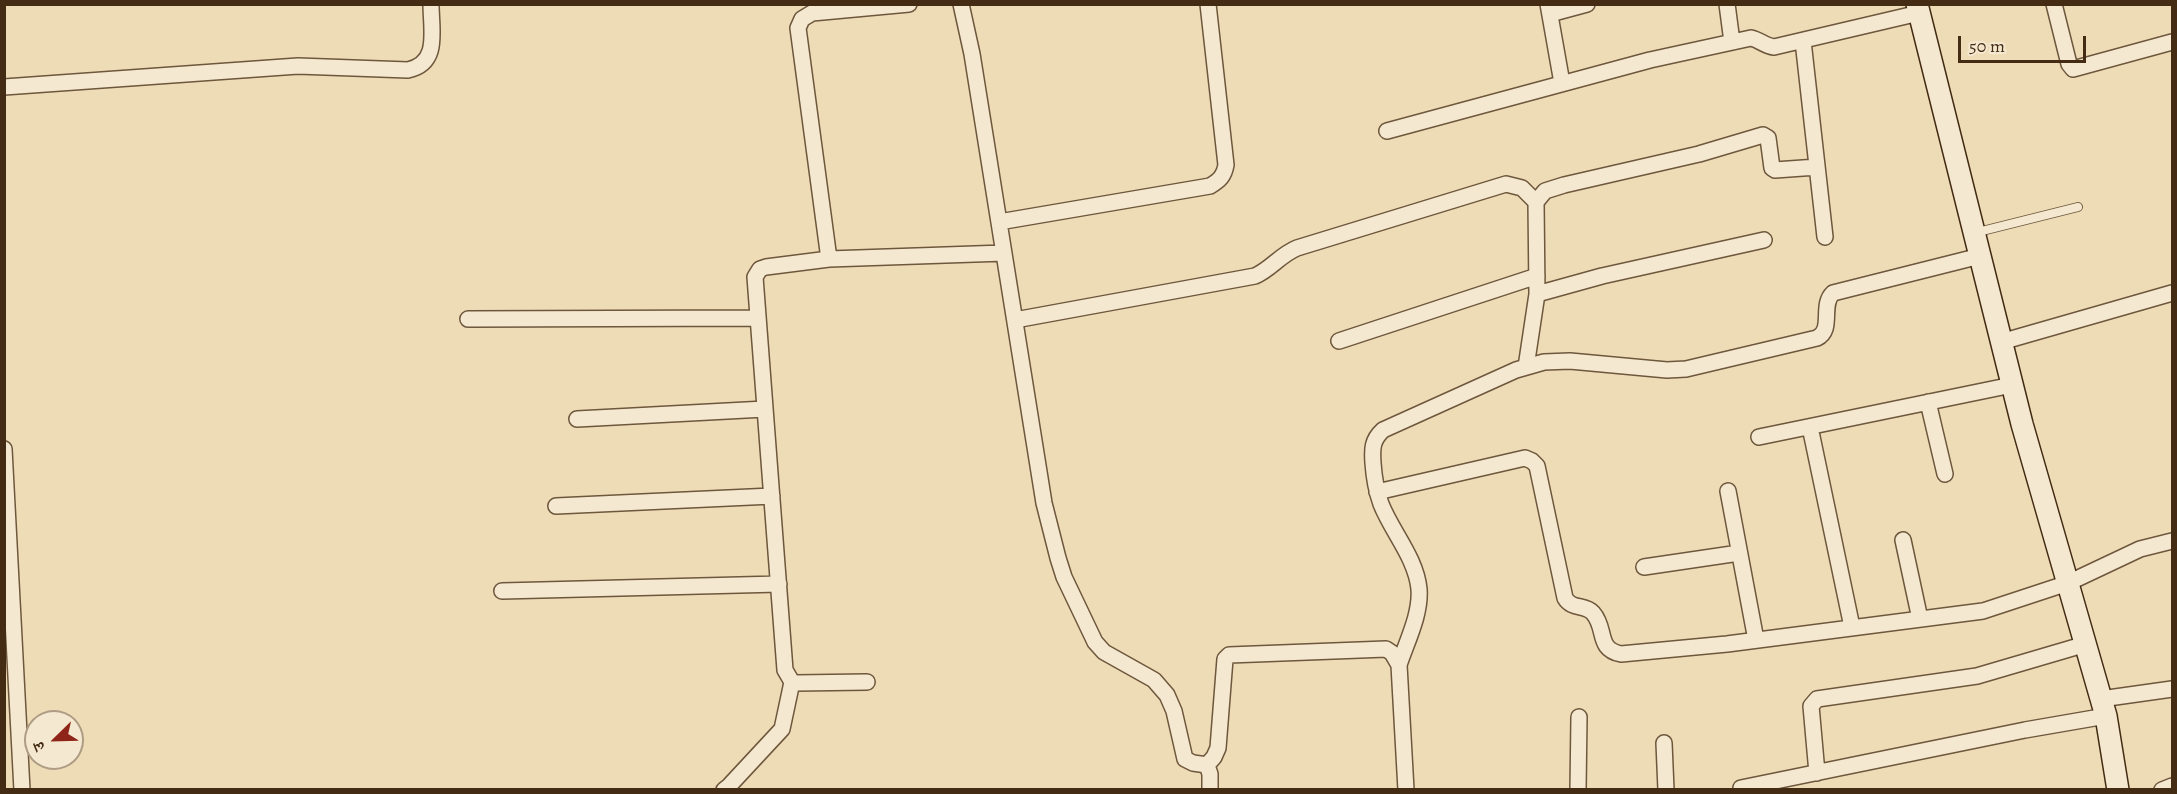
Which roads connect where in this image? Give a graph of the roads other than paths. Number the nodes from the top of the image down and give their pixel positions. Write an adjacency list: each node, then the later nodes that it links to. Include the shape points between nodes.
1 (431, 4): 14 (street, via 431,51 419,68 298,66)
2 (909, 4): 25 (street, via 812,13 802,19 798,28)
3 (961, 4): 19 (street)
4 (1208, 4): 19 (street, via 1226,165 1219,181 1210,186)
5 (1587, 4): 8 (street)
6 (1727, 4): 11 (street)
7 (2054, 4): 12 (street, via 2073,69)
8 (1549, 9): 13 (street)
9 (1918, 9): 10 (street); 20 (street)
10 (1803, 41): 11 (street, via 1774,47 1751,38); 16 (street)
11 (1732, 42): 13 (street)
12 (2172, 42)
13 (1562, 83): 15 (street)
14 (4, 87)
15 (1387, 131)
16 (1817, 167): 17 (street, via 1775,170 1768,138 1763,135 1564,185 1545,191); 21 (street)
17 (1536, 202): 26 (street); 31 (street, via 1522,188 1506,184 1297,248 1255,276)
18 (2078, 207): 20 (lane)
19 (999, 222): 23 (street)
20 (1974, 233): 24 (street)
21 (1825, 237)
22 (1764, 240): 28 (street)
23 (1004, 253): 25 (street); 31 (street)
24 (1980, 256): 33 (street); 34 (street, via 1833,293 1827,301 1825,330 1817,338 1686,369 1570,361)
25 (829, 259): 29 (street, via 760,269 755,278)
26 (1537, 276): 28 (street); 32 (street)
27 (2172, 293): 33 (street)
28 (1537, 294): 34 (street)
29 (758, 318): 30 (street); 37 (street)
30 (468, 319)
31 (1015, 320): 67 (street, via 1044,503 1064,577 1095,642 1104,652 1154,680 1174,711 1185,759)
32 (1339, 340)
33 (2001, 342): 35 (street)
34 (1527, 367): 43 (street, via 1383,430 1375,437 1372,449)
35 (2013, 385): 36 (street); 52 (street)
36 (1928, 402): 39 (street); 42 (street)
37 (765, 409): 38 (street); 45 (street)
38 (577, 419)
39 (1810, 427): 40 (street); 56 (street)
40 (1759, 437)
41 (4, 449): 47 (street)
42 (1945, 474)
43 (1377, 492): 57 (street, via 1525,458 1532,460 1537,466 1565,598 1597,618 1606,648 1621,654); 59 (street, via 1412,563 1419,587 1419,605)
44 (1728, 492): 50 (street)
45 (772, 496): 46 (street); 53 (street)
46 (556, 506)
47 (7, 536): 60 (street)
48 (1903, 540): 55 (street)
49 (2172, 541): 52 (street, via 2140,549)
50 (1739, 553): 51 (street); 57 (street)
51 (1644, 567)
52 (2068, 583): 55 (street, via 1983,611); 58 (street)
53 (778, 584): 54 (street); 61 (street, via 785,670)
54 (502, 591)
55 (1920, 619): 56 (street)
56 (1852, 627): 57 (street)
57 (1756, 640)
58 (2086, 645): 64 (street); 68 (street, via 1977,676 1817,699 1810,706)
59 (1399, 664): 67 (street, via 1386,649 1229,655 1225,659 1218,748); 73 (street)
60 (10, 671): 70 (street)
61 (792, 681): 62 (street); 71 (street, via 782,729)
62 (867, 682)
63 (2172, 690): 64 (street)
64 (2104, 707): 68 (street); 77 (street)
65 (1579, 717): 74 (street)
66 (1664, 743): 75 (street)
67 (1207, 765): 72 (street)
68 (1817, 772): 76 (street)
69 (2172, 786): 78 (street)
70 (22, 789)
71 (724, 789)
72 (1210, 789)
73 (1406, 789)
74 (1578, 789)
75 (1666, 789)
76 (1742, 789)
77 (2118, 789)
78 (2162, 789)

